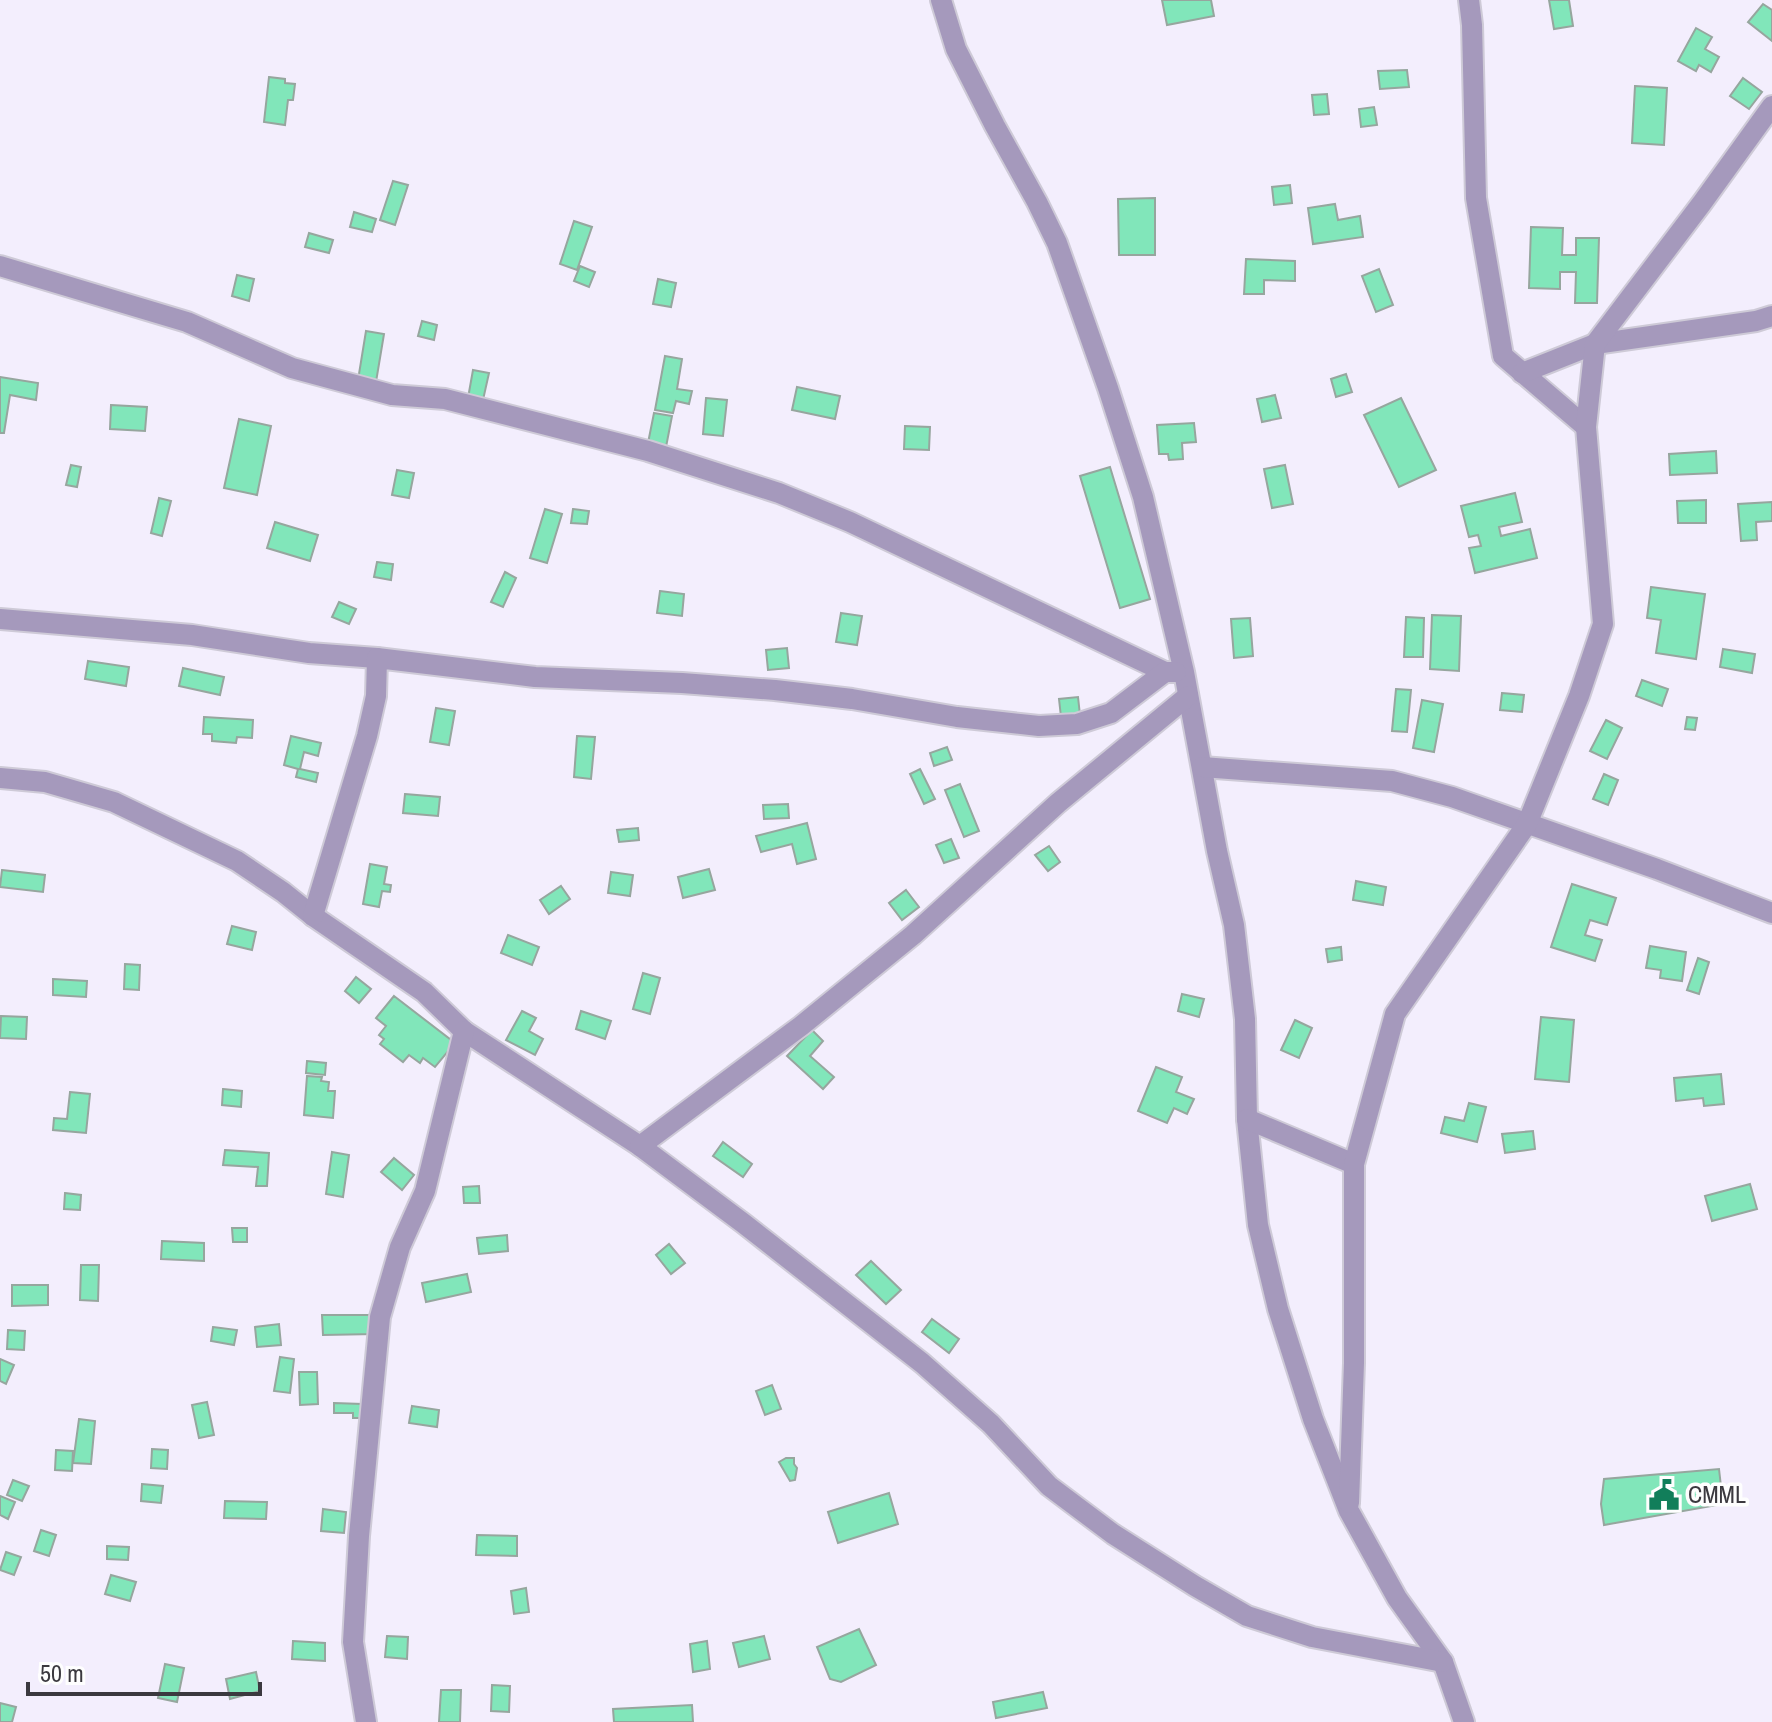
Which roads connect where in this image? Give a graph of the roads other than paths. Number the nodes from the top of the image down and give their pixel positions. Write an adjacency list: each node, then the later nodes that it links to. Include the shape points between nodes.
1 (941, 0): 11 (street, via 956,49 1057,243 1108,388 1143,497)
2 (1469, 0): 7 (street, via 1476,198 1503,356)
3 (1772, 106): 6 (street)
4 (0, 266): 11 (street, via 187,322 292,368 392,395 445,399 648,451 779,493)
5 (1772, 316): 6 (street)
6 (1595, 344): 7 (street); 8 (street)
7 (1522, 373): 8 (street)
8 (1586, 427): 15 (street, via 1603,624)
9 (0, 619): 10 (street)
10 (377, 658): 11 (street, via 535,677 775,690 1039,726 1077,724 1111,713); 17 (street, via 367,736)
11 (1174, 672): 12 (street)
12 (1188, 696): 13 (street); 20 (street, via 1058,803 913,935)
13 (1202, 767): 15 (street, via 1392,781); 19 (street, via 1234,925 1245,1019)
14 (0, 778): 17 (street, via 45,782 114,802 237,861)
15 (1527, 824): 16 (street); 21 (street, via 1395,1014)
16 (1772, 913)
17 (313, 916): 18 (street, via 424,992)
18 (464, 1031): 20 (street); 24 (street, via 425,1191 400,1247 380,1317 353,1642)
19 (1247, 1119): 21 (street); 22 (street, via 1258,1225 1278,1309)
20 (640, 1146): 23 (street, via 922,1363 991,1424 1049,1486 1113,1534 1247,1616 1312,1637)
21 (1354, 1164): 22 (street)
22 (1349, 1511): 23 (street, via 1397,1598)
23 (1443, 1662): 25 (street)
24 (366, 1722)
25 (1464, 1722)

